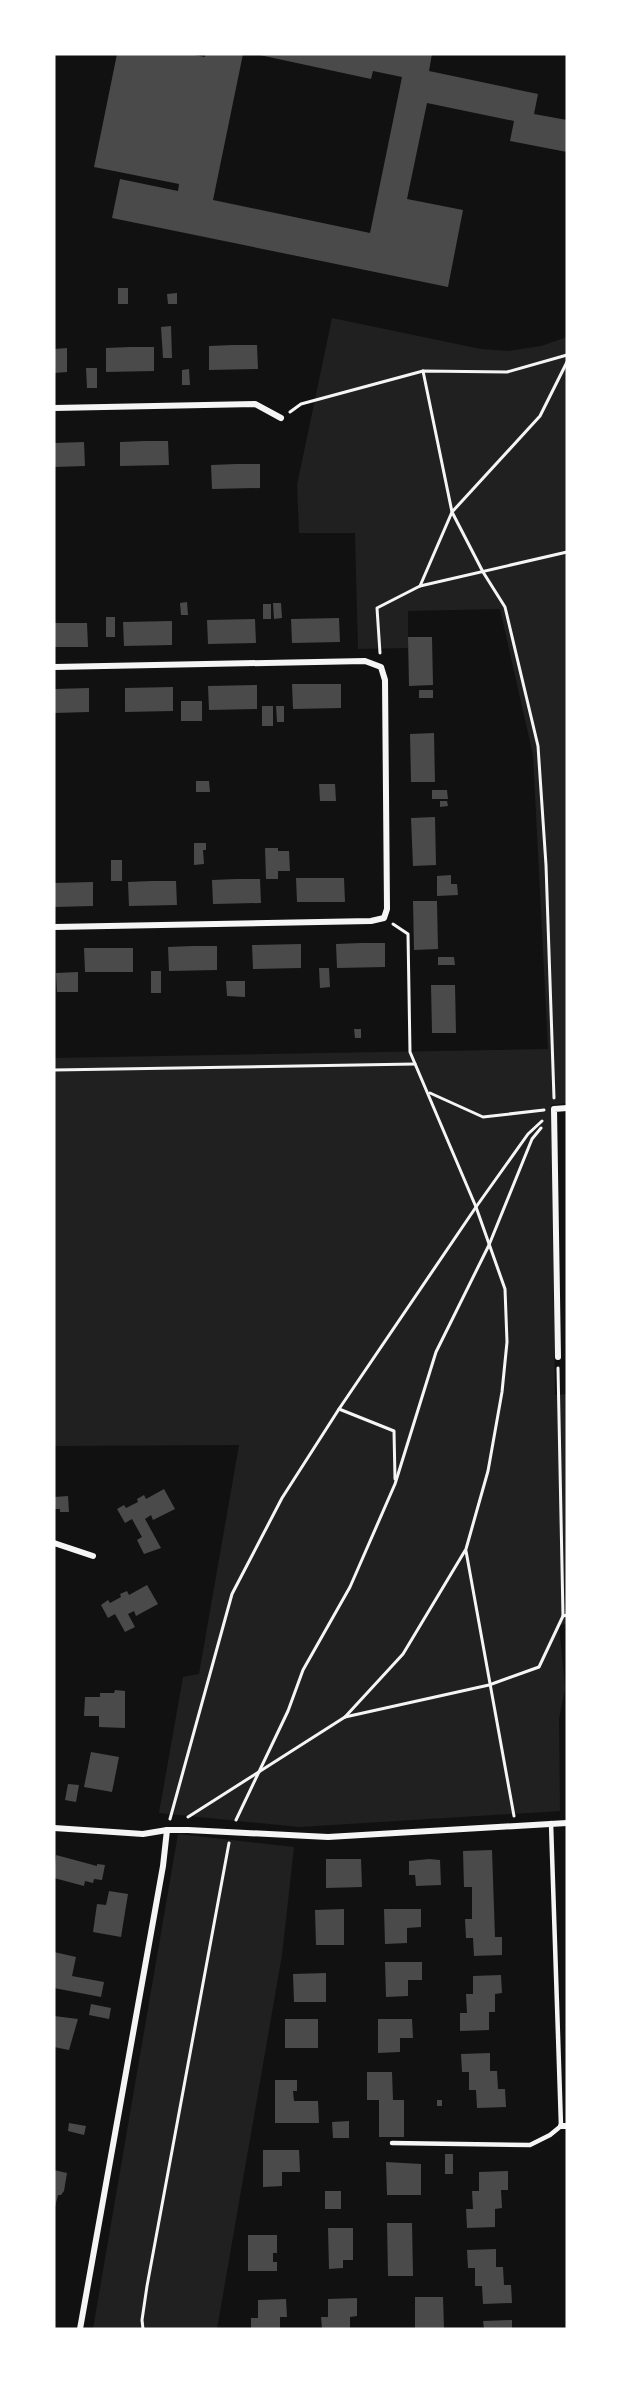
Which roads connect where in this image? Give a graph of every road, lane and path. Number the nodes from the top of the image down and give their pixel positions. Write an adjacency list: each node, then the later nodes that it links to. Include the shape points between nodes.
1 (567, 355): 3 (path, via 507,372)
2 (567, 362): 6 (path, via 540,416)
3 (423, 371): 5 (path, via 302,404); 6 (path)
4 (54, 408): 5 (street, via 255,404)
5 (281, 418)
6 (452, 512): 8 (path); 9 (path)
7 (567, 552): 8 (path)
8 (483, 572): 9 (path); 18 (path, via 505,607 537,746 546,865)
9 (420, 586): 11 (path, via 377,608)
10 (54, 667): 11 (street, via 365,661)
11 (381, 667): 12 (street, via 385,680 387,840)
12 (384, 918): 13 (street); 14 (path, via 408,934 410,1052)
13 (54, 927)
14 (416, 1064): 15 (path); 16 (path)
15 (54, 1070)
16 (429, 1093): 18 (path, via 483,1118); 19 (path)
17 (567, 1108): 18 (street)
18 (554, 1109): 19 (path, via 528,1134); 20 (path, via 532,1139); 21 (street)
19 (476, 1207): 20 (path); 22 (path)
20 (489, 1245): 23 (path, via 436,1352); 25 (path, via 505,1289 507,1342 488,1471)
21 (558, 1357): 27 (path)
22 (339, 1409): 23 (path, via 394,1431); 36 (path, via 282,1498 231,1594)
23 (395, 1484): 30 (path, via 350,1587 303,1670 288,1711)
24 (54, 1543): 26 (street)
25 (466, 1549): 28 (path); 29 (path, via 403,1654)
26 (93, 1556)
27 (565, 1616): 28 (path, via 539,1666)
28 (489, 1685): 29 (path); 34 (path)
29 (345, 1717): 30 (path)
30 (256, 1774): 31 (path); 37 (path)
31 (186, 1818)
32 (551, 1823): 33 (street); 34 (street); 38 (lane)
33 (567, 1823)
34 (515, 1825): 37 (street, via 328,1838)
35 (54, 1828): 36 (street, via 143,1834)
36 (166, 1830): 37 (street); 40 (street, via 163,1866)
37 (231, 1833): 41 (path, via 147,2286)
38 (564, 2126): 39 (lane, via 530,2145)
39 (392, 2143)
40 (80, 2329)
41 (143, 2329)

